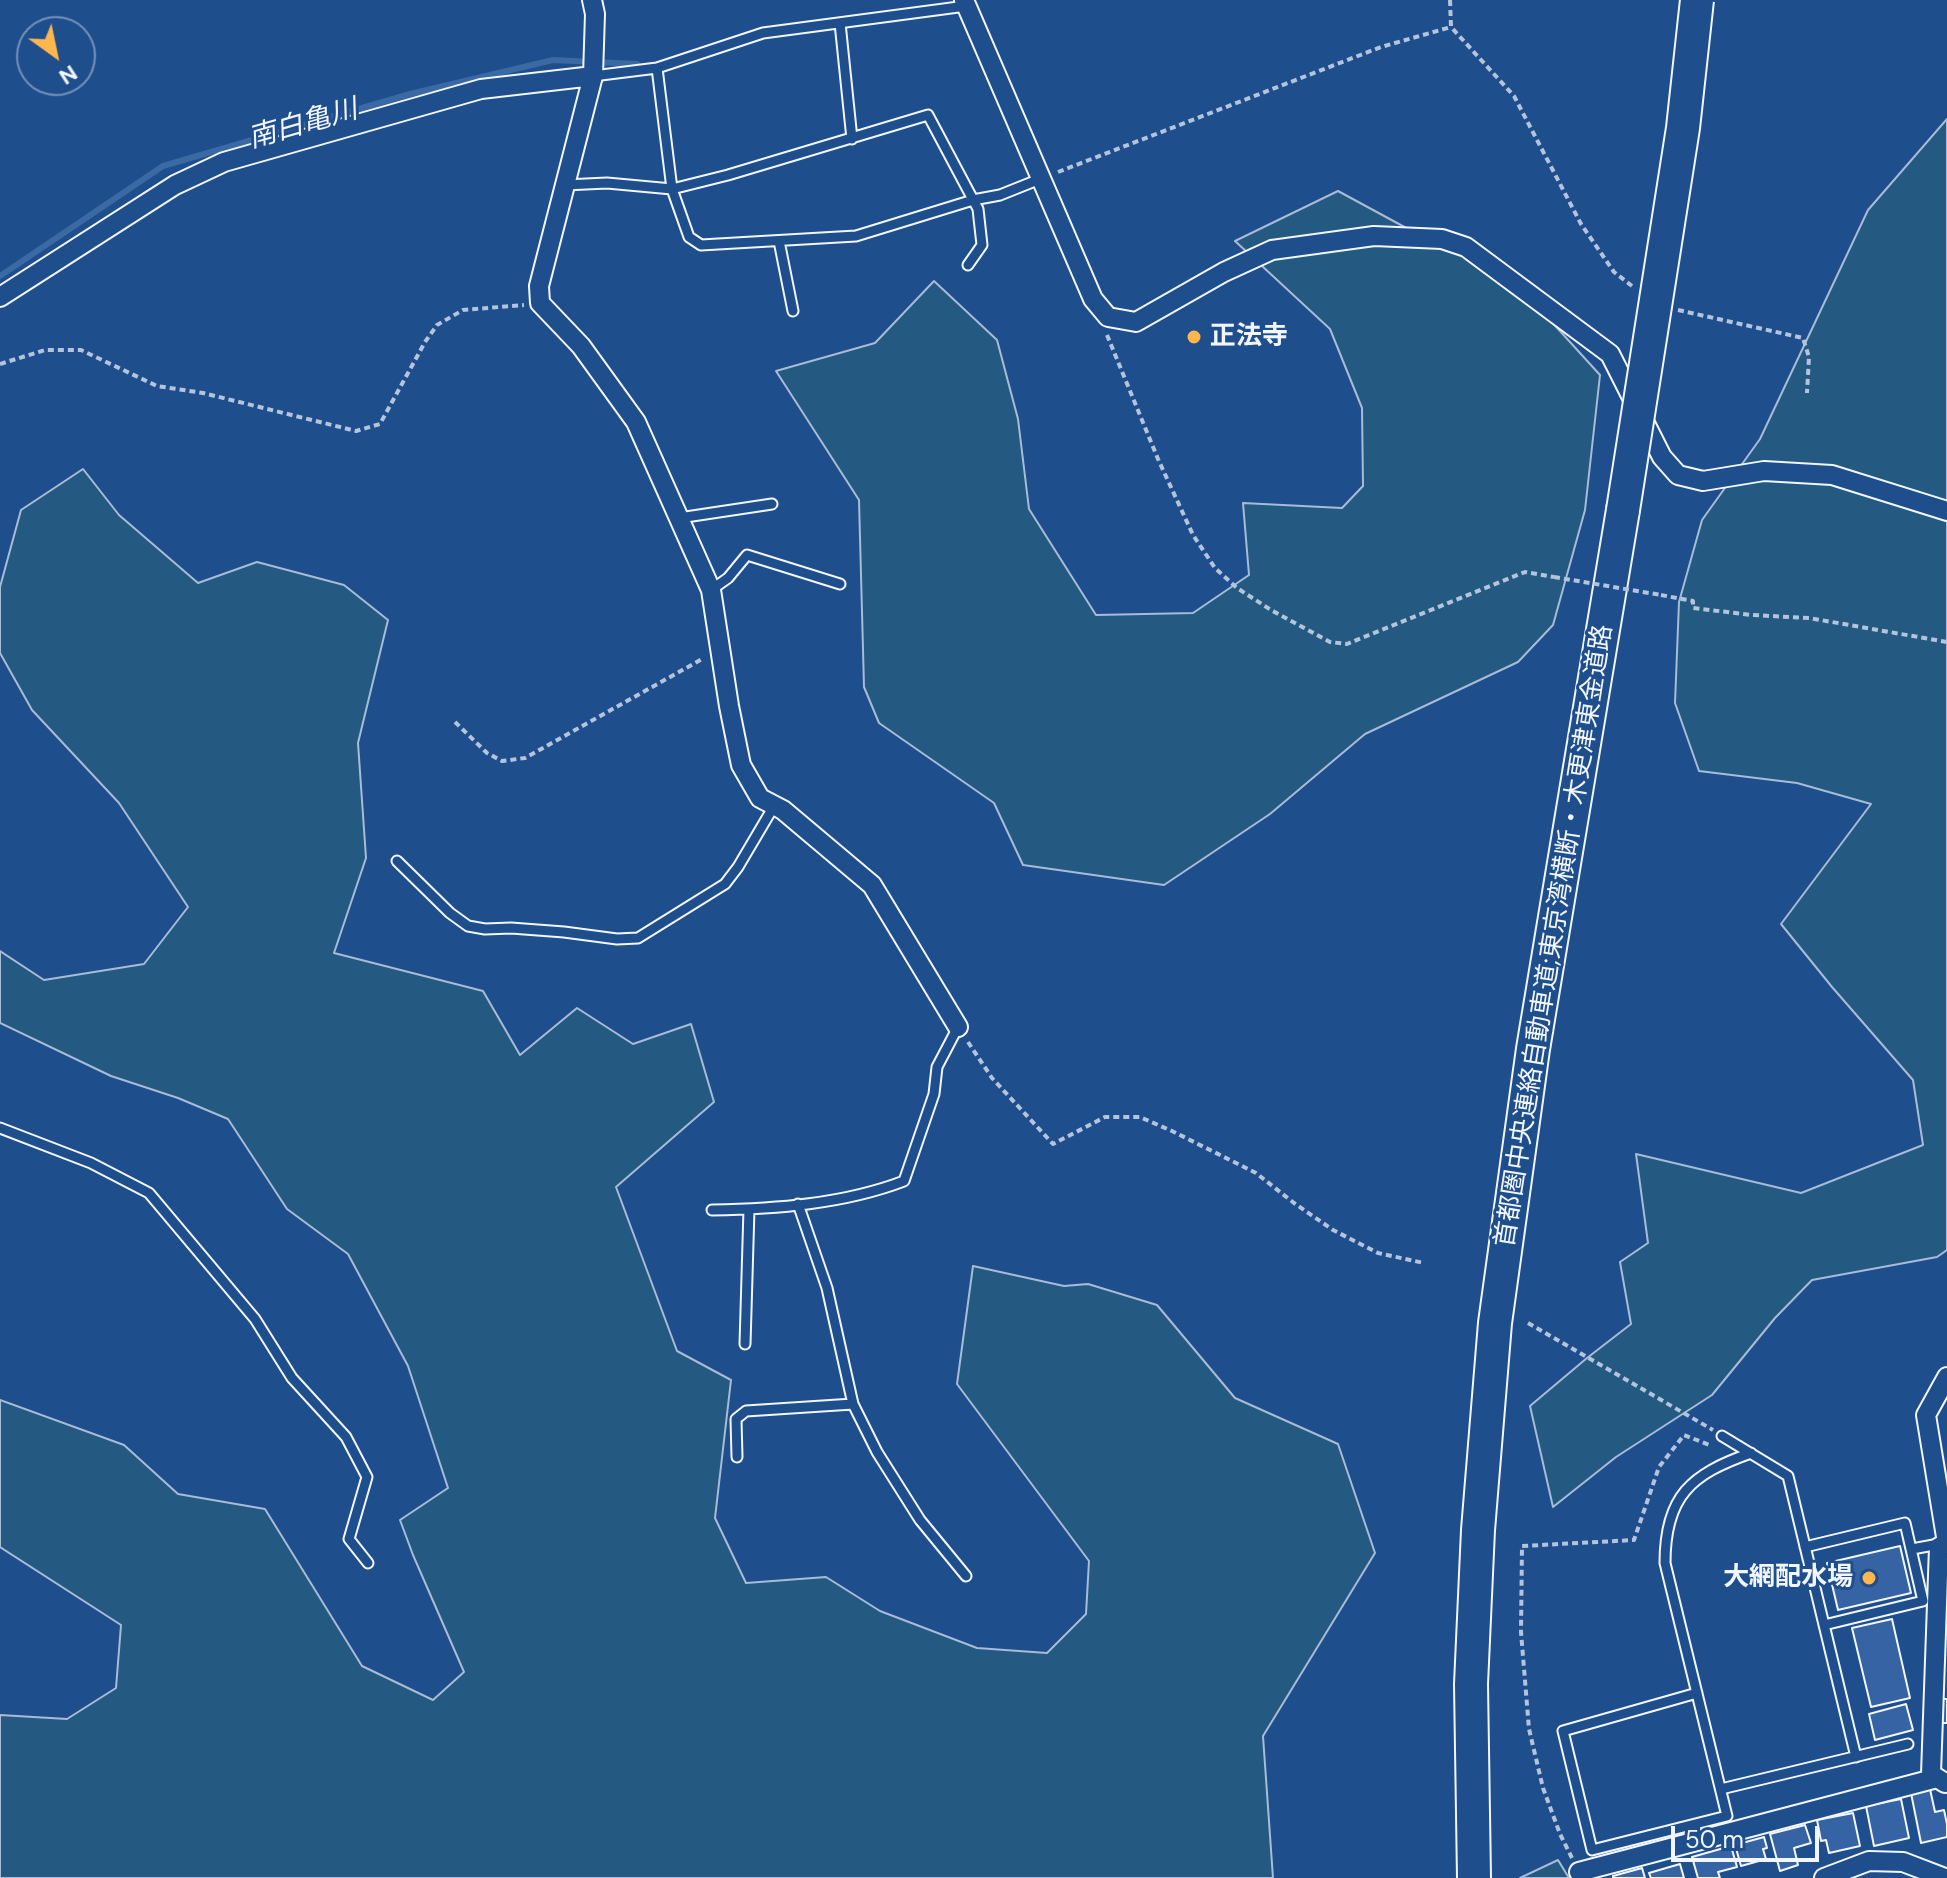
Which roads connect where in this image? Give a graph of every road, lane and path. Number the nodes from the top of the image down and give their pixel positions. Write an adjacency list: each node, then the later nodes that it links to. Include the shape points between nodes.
1 (592, 0): 8 (street)
2 (1450, 0): 6 (path)
3 (1697, 0): 59 (highway, 首都圏中央連絡自動車道;東京湾横断・木更津東金道路, bridge, via 1683,128 1533,1049 1495,1323 1471,1684)
4 (965, 3): 5 (lane); 10 (street)
5 (840, 23): 7 (lane, via 763,33); 9 (lane)
6 (1451, 27): 10 (path, via 1381,47); 16 (path, via 1514,96 1581,224 1614,272)
7 (657, 68): 8 (lane); 12 (lane)
8 (593, 76): 11 (street); 17 (street, via 481,89 224,162 175,185)
9 (852, 139): 12 (lane); 13 (lane, via 928,115)
10 (1040, 179): 13 (lane); 18 (street)
11 (565, 185): 12 (lane); 19 (street, via 539,286)
12 (672, 189): 14 (lane, via 689,237 701,245)
13 (973, 200): 14 (lane, via 856,236); 15 (lane, via 982,245)
14 (779, 241): 21 (lane)
15 (968, 265)
16 (1640, 292)
17 (0, 297)
18 (1093, 299): 25 (street, via 1108,317 1136,322 1272,250 1374,236 1442,239 1466,247 1610,354 1662,457 1678,475 1703,481 1764,471 1832,475); 29 (path, bridge, via 1158,459 1193,535 1215,568 1271,610 1330,642 1347,644 1525,572 1693,601 1693,608 1809,618)
19 (540, 303): 22 (path, via 463,310 437,325 380,424 356,431 157,386 81,350 45,350); 26 (street, via 581,346 636,422)
20 (1668, 305): 23 (path, via 1803,338 1809,357)
21 (793, 311)
22 (0, 364)
23 (1807, 393)
24 (772, 504): 26 (lane)
25 (1947, 511)
26 (679, 518): 28 (street)
27 (840, 584): 28 (lane, via 747,555)
28 (711, 590): 30 (street)
29 (1947, 642)
30 (720, 649): 31 (path, via 525,758 502,761); 32 (street, via 741,765 760,798)
31 (455, 722)
32 (774, 806): 33 (lane, via 725,884 638,938 468,926); 34 (street, via 872,885)
33 (397, 861)
34 (958, 1027): 36 (lane, via 937,1067 934,1094 904,1181); 39 (path, via 992,1078 1053,1144 1105,1117 1140,1117 1256,1173 1320,1221 1378,1253)
35 (0, 1128): 50 (lane, via 91,1163 149,1193 255,1319 292,1378 346,1437 367,1477 349,1539)
36 (798, 1204): 37 (lane); 43 (lane, via 827,1288)
37 (749, 1209): 38 (lane); 41 (lane)
38 (712, 1210)
39 (1424, 1263)
40 (1528, 1323): 44 (path)
41 (745, 1344)
42 (1947, 1377): 47 (street, via 1926,1415)
43 (853, 1404): 46 (lane, via 746,1411 736,1419); 51 (lane, via 920,1520)
44 (1722, 1436): 45 (lane); 58 (path, via 1715,1448 1684,1435 1659,1467 1634,1540 1522,1546 1521,1632 1529,1729 1543,1788)
45 (1751, 1453): 48 (lane, via 1788,1476); 53 (lane, via 1700,1476 1682,1493 1667,1527 1665,1563)
46 (737, 1457)
47 (1947, 1543): 49 (lane); 56 (street, via 1939,1547 1931,1774)
48 (1805, 1547): 49 (lane, via 1905,1523); 52 (lane)
49 (1912, 1549): 52 (lane, via 1923,1601)
50 (368, 1563)
51 (966, 1576)
52 (1824, 1625): 55 (lane)
53 (1697, 1693): 57 (lane); 57 (lane, via 1563,1731 1592,1850 1727,1816)
54 (1908, 1744): 55 (lane)
55 (1856, 1757): 57 (lane)
56 (1942, 1782): 58 (street)
57 (1721, 1789)
58 (1579, 1872)
59 (1474, 1878)
60 (1824, 1878): 61 (street, via 1869,1861 1903,1862)
61 (1945, 1878)

